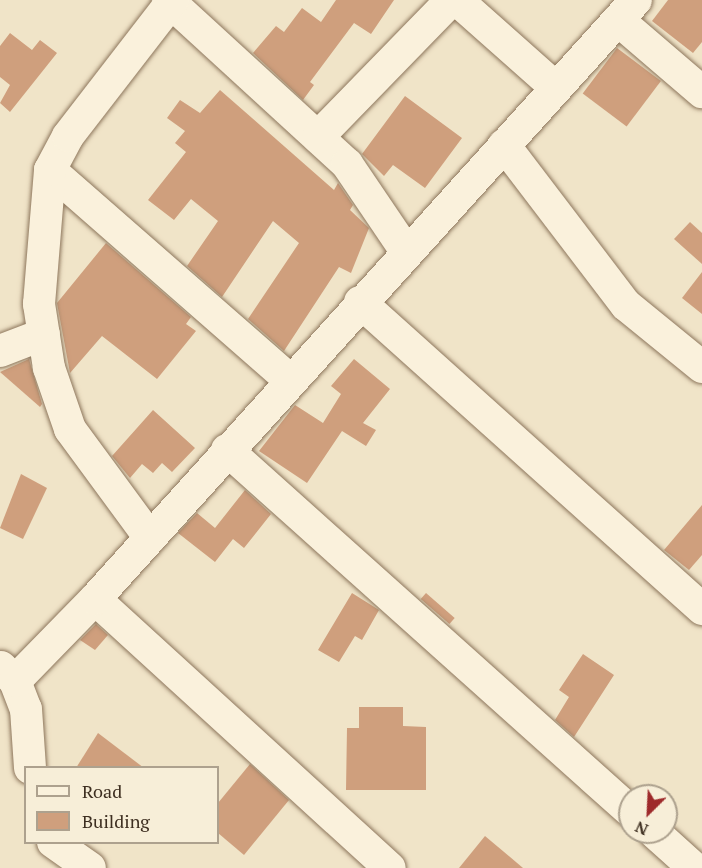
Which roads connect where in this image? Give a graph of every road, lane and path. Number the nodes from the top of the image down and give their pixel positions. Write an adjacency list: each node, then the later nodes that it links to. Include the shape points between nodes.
1 (451, 0): 7 (street)
2 (457, 0): 5 (street)
3 (170, 1): 7 (street); 9 (street, via 68,136)
4 (627, 10): 5 (street); 6 (street)
5 (556, 88): 8 (street)
6 (702, 92)
7 (318, 137): 10 (street, via 347,164)
8 (504, 145): 10 (street); 14 (street, via 626,305)
9 (50, 170): 12 (street, via 39,304); 15 (street)
10 (406, 251): 11 (street)
11 (360, 302): 15 (street); 19 (street)
12 (44, 334): 13 (street); 17 (street, via 49,368 70,429)
13 (0, 351)
14 (702, 367)
15 (290, 380): 16 (street)
16 (227, 450): 17 (street); 22 (street)
17 (150, 538): 18 (street)
18 (95, 599): 20 (street); 26 (street)
19 (702, 609)
20 (7, 673): 21 (street, via 26,709)
21 (30, 766)
22 (618, 800)
23 (54, 844): 25 (street)
24 (667, 844): 27 (street)
25 (90, 868)
26 (390, 868)
27 (694, 868)

